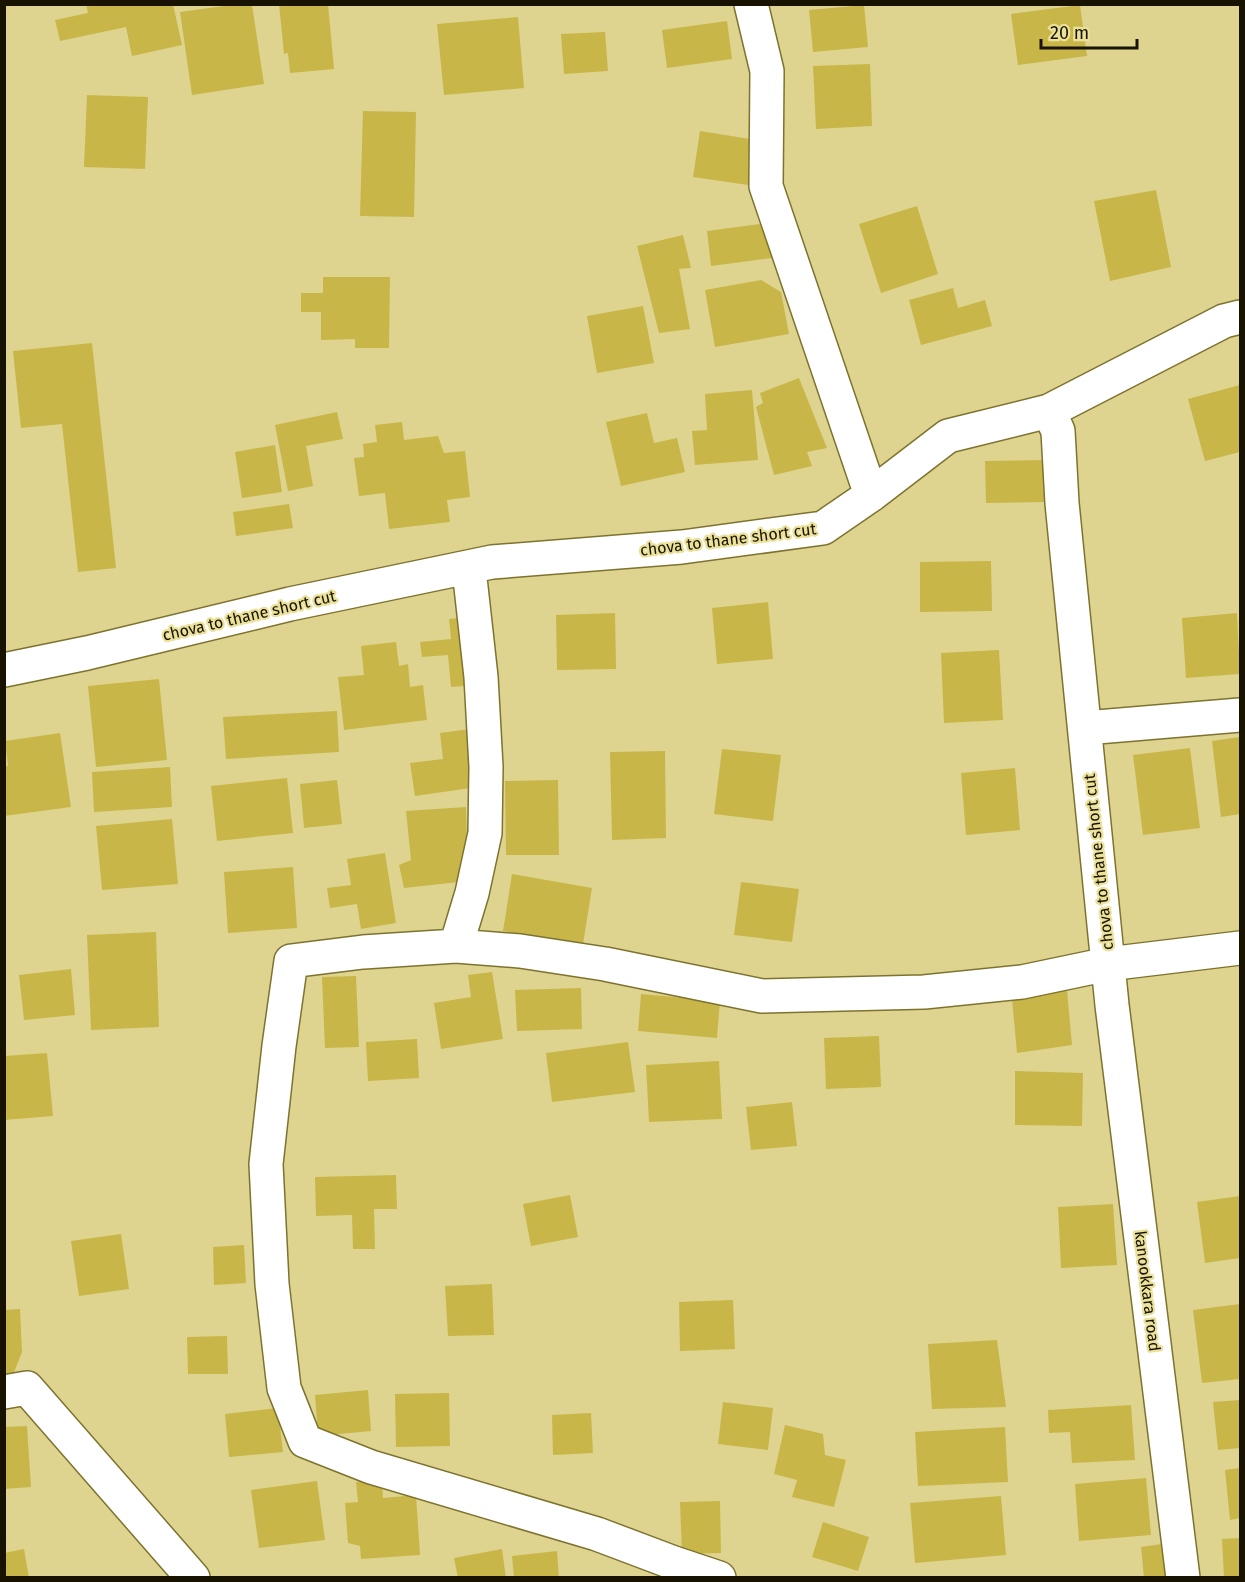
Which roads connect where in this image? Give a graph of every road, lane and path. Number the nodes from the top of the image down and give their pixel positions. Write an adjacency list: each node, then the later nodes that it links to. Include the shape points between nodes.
1 (751, 4): 4 (street, via 767,71 766,186)
2 (1240, 317): 3 (street, via 1224,321)
3 (1049, 411): 4 (street, chova to thane short cut, via 948,436); 8 (street, chova to thane short cut, via 1058,430)
4 (871, 495): 5 (street, chova to thane short cut, via 823,528 681,548 492,562)
5 (470, 569): 6 (street, chova to thane short cut, via 290,604); 9 (street, via 481,677 485,833)
6 (4, 670)
7 (1240, 715): 8 (street)
8 (1085, 728): 11 (street, chova to thane short cut)
9 (456, 946): 11 (street, via 605,964 762,996 924,992 1022,982); 15 (street, via 363,952 291,962 266,1164 272,1284 284,1388 305,1441 371,1467 597,1534)
10 (1240, 948): 11 (street)
11 (1108, 964): 12 (street, chova to thane short cut)
12 (1112, 1005): 16 (street, kanookkara road)
13 (16, 1390): 14 (street)
14 (193, 1578)
15 (719, 1578)
16 (1183, 1578)

